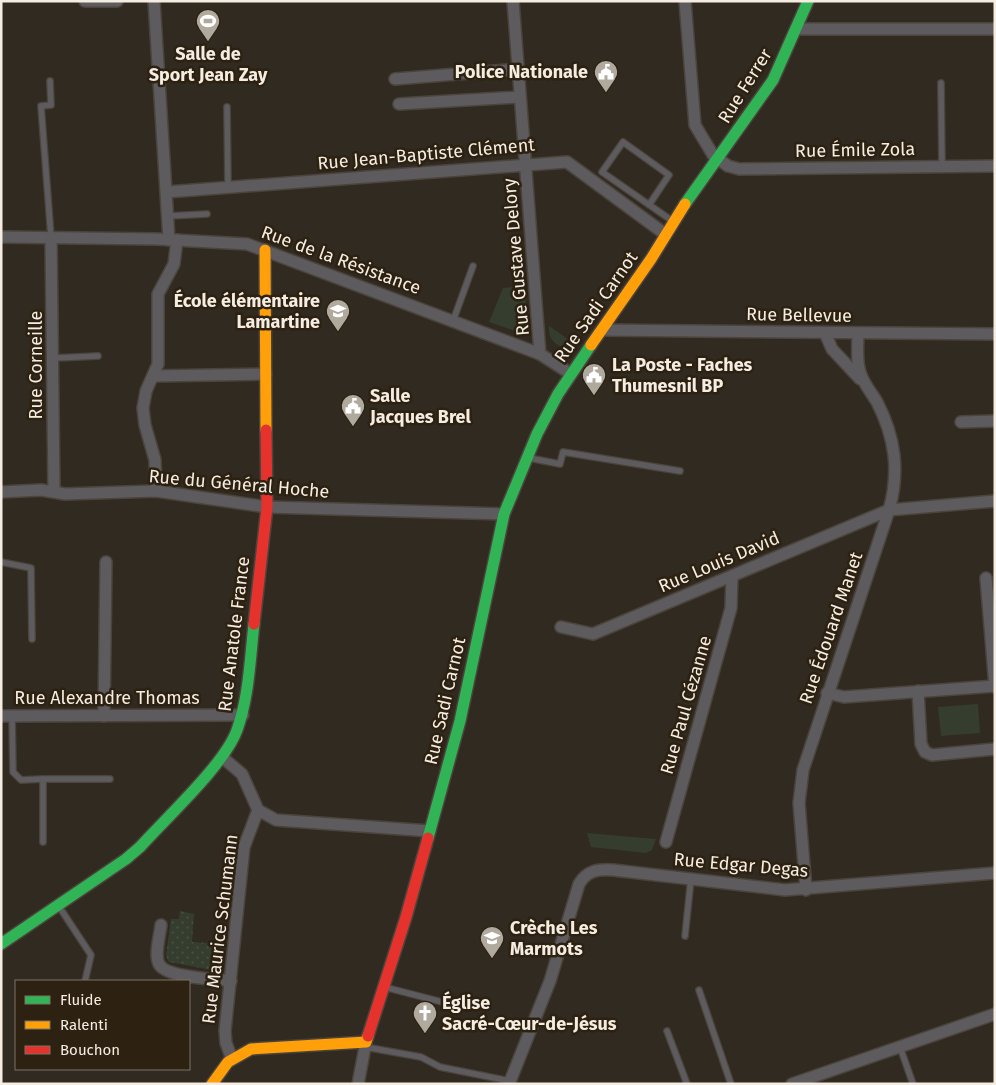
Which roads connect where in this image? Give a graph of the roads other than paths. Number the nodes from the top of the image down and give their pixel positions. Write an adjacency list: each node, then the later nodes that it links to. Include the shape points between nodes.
1 (85, 1): 2 (street)
2 (117, 1)
3 (154, 1): 21 (street)
4 (513, 1): 9 (street, Rue Gustave Delory)
5 (684, 1): 16 (street, via 695,125)
6 (808, 1): 8 (street, Rue Ferrer)
7 (995, 29): 8 (street)
8 (796, 30): 16 (street, Rue Ferrer, via 777,74)
9 (518, 70): 10 (street); 13 (street, Rue Gustave Delory)
10 (395, 79)
11 (50, 81): 28 (lane, via 51,105 41,106)
12 (941, 83): 19 (lane)
13 (520, 97): 14 (street); 17 (street, Rue Gustave Delory)
14 (399, 104)
15 (227, 107): 20 (lane)
16 (717, 159): 19 (street, Rue Émile Zola, via 739,169); 25 (street, Rue Ferrer)
17 (526, 164): 20 (street, Rue Jean-Baptiste Clément); 26 (street, Rue Jean-Baptiste Clément, via 567,162); 37 (street, Rue Gustave Delory)
18 (995, 166): 19 (street, Rue Émile Zola)
19 (942, 167)
20 (228, 188): 21 (street, Rue Jean-Baptiste Clément)
21 (167, 192): 24 (street)
22 (648, 205): 22 (lane, via 602,172 623,142 669,175); 25 (lane)
23 (207, 214): 24 (lane)
24 (168, 216): 29 (street)
25 (673, 220): 26 (street, Rue Sadi Carnot)
26 (665, 234): 33 (street, Rue Sadi Carnot)
27 (1, 237): 28 (street, Rue de la Résistance)
28 (52, 238): 29 (street, Rue de la Résistance); 39 (street, Rue Corneille)
29 (173, 240): 30 (street, Rue de la Résistance, via 247,244); 42 (street, via 174,264 158,294 158,357)
30 (265, 250): 32 (street, Rue de la Résistance); 40 (street, Rue Anatole France)
31 (473, 266): 32 (lane)
32 (453, 321): 37 (street, Rue de la Résistance)
33 (602, 330): 34 (street, Rue Bellevue); 41 (street, Rue Sadi Carnot)
34 (825, 333): 35 (street, Rue Bellevue); 43 (street, Rue Édouard Manet, via 832,349)
35 (858, 333): 36 (street, Rue Bellevue); 43 (street, Rue Édouard Manet, via 859,369)
36 (995, 334)
37 (540, 354): 41 (street, Rue Gustave Delory)
38 (98, 356): 39 (lane)
39 (54, 358): 48 (street, Rue Corneille)
40 (266, 374): 42 (street); 52 (street, Rue Anatole France)
41 (571, 374): 46 (street, Rue Sadi Carnot, via 549,409)
42 (153, 376): 49 (street, via 146,390 143,408 155,460)
43 (865, 384): 53 (street, Rue Édouard Manet, via 882,412 892,441 896,472)
44 (995, 421): 45 (street)
45 (961, 422)
46 (526, 458): 47 (lane, via 560,464 563,452); 54 (street, Rue Sadi Carnot)
47 (680, 471)
48 (54, 491): 49 (street, Rue du Général Hoche, via 65,494); 50 (street, Rue du Général Hoche)
49 (156, 491): 52 (street, Rue du Général Hoche)
50 (1, 492)
51 (995, 501): 53 (street, Rue Louis David)
52 (267, 507): 54 (street, Rue du Général Hoche); 64 (street, Rue Anatole France)
53 (889, 510): 57 (street, Rue Louis David); 63 (street, Rue Édouard Manet)
54 (504, 514): 72 (street, Rue Sadi Carnot, via 469,683)
55 (1, 562): 60 (lane, via 31,568)
56 (106, 562): 66 (street)
57 (732, 576): 59 (street, Rue Louis David, via 593,634); 74 (street, Rue Paul Cézanne, via 731,608)
58 (986, 578): 61 (street)
59 (562, 627)
60 (32, 639)
61 (995, 686): 62 (street)
62 (918, 691): 63 (street, via 844,697); 67 (street, via 921,744 925,752 932,755)
63 (827, 693): 77 (street, Rue Édouard Manet, via 806,760 800,792)
64 (243, 715): 66 (street, Rue Alexandre Thomas); 68 (street, Rue Anatole France)
65 (7, 716): 66 (street, Rue Alexandre Thomas); 69 (lane, via 13,772 21,780)
66 (104, 716)
67 (995, 749)
68 (222, 758): 71 (street, via 242,774); 78 (street, Rue Anatole France, via 132,854)
69 (43, 779): 70 (lane); 73 (lane)
70 (110, 779)
71 (258, 810): 72 (street, via 276,820); 83 (street, Rue Maurice Schumann, via 244,847)
72 (430, 831): 84 (street, Rue Sadi Carnot)
73 (43, 842)
74 (666, 842)
75 (995, 873): 77 (street, Rue Edgar Degas)
76 (691, 878): 77 (street, Rue Edgar Degas); 80 (lane); 92 (street, Rue Edgar Degas, via 604,869 589,873 579,884 550,981)
77 (806, 890)
78 (58, 905): 81 (street, Rue Anatole France); 82 (lane, via 91,955)
79 (161, 925): 83 (street, via 158,962 162,968 176,974)
80 (685, 936)
81 (1, 944)
82 (85, 980)
83 (231, 982): 91 (street, Rue Maurice Schumann, via 225,1038)
84 (382, 987): 86 (lane); 89 (street, Rue Sadi Carnot)
85 (699, 990): 96 (lane)
86 (446, 1002)
87 (995, 1014): 90 (street)
88 (667, 1031): 95 (lane)
89 (365, 1044): 91 (street, via 257,1047); 92 (lane, via 421,1057 440,1067); 94 (street)
90 (900, 1047): 97 (street); 98 (lane)
91 (232, 1059): 93 (street)
92 (510, 1082)
93 (212, 1084)
94 (358, 1084)
95 (686, 1084)
96 (731, 1084)
97 (792, 1084)
98 (913, 1084)

